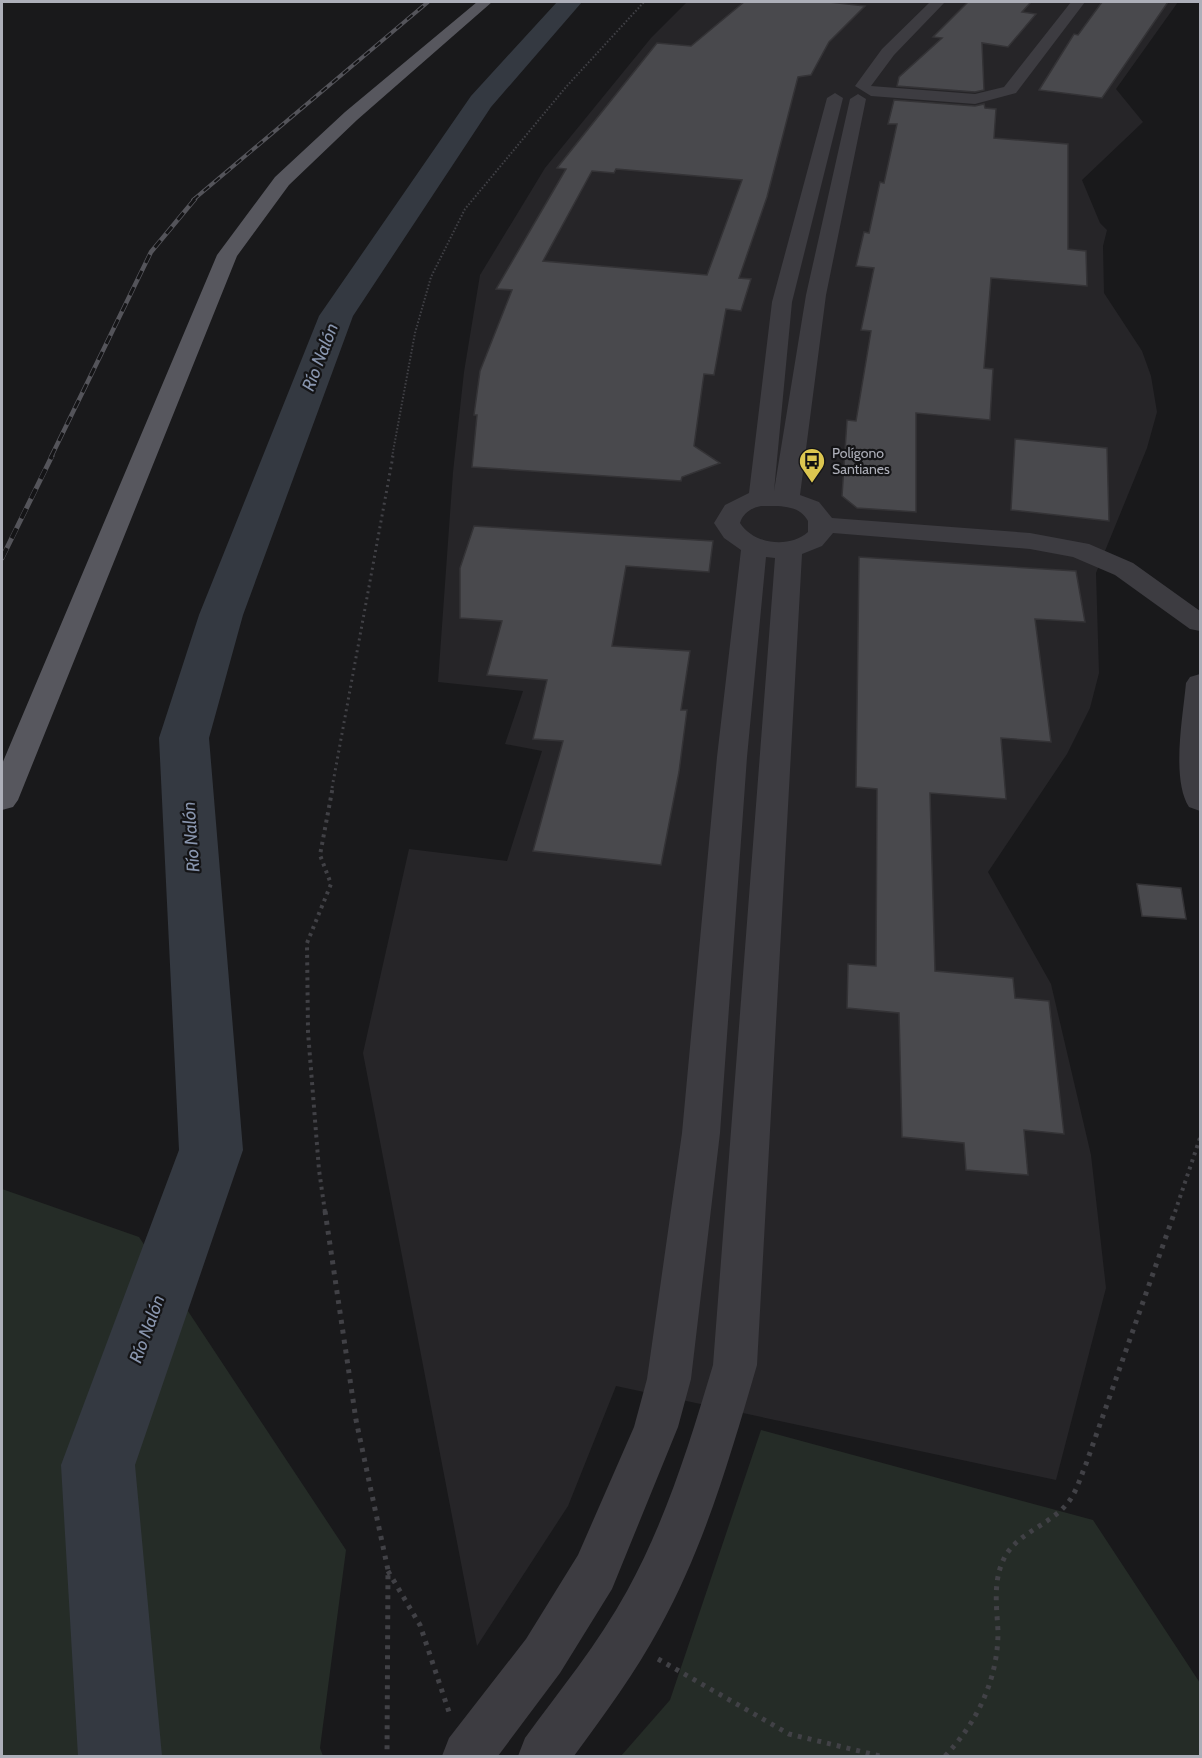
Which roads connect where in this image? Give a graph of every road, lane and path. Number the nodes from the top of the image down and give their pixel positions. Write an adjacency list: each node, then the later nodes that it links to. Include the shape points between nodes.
1 (485, 2): 14 (main road, via 351,116 282,181 227,255)
2 (644, 2): 17 (path, via 566,87 465,209 430,277 415,333 320,855 331,884 307,943 308,1032 319,1170 356,1420)
3 (938, 2): 7 (street, via 888,52)
4 (1078, 2): 7 (street, via 1010,90 975,99)
5 (902, 15): 6 (street)
6 (872, 47)
7 (864, 92): 8 (street, via 843,84 830,87 827,92 835,98 782,302); 9 (street, via 816,295)
8 (761, 499): 9 (street); 11 (street, via 741,504 729,514 727,523 735,537)
9 (787, 499): 10 (street, via 814,510)
10 (822, 525): 11 (street, via 812,542); 12 (street, via 1030,541 1080,550 1124,569)
11 (772, 547): 18 (street, via 735,1365 702,1477); 21 (street, via 731,768 701,1133 669,1379 656,1427 595,1572 543,1656)
12 (1200, 622)
13 (1200, 683): 15 (street, via 1195,759)
14 (2, 800)
15 (1200, 800)
16 (1200, 1138): 24 (path, via 1070,1501 1030,1529 1003,1561 995,1614 998,1647 984,1699 959,1743)
17 (388, 1570): 19 (path, via 420,1625); 20 (path)
18 (626, 1641): 22 (street); 23 (path, via 789,1734)
19 (451, 1718)
20 (387, 1756)
21 (467, 1756)
22 (543, 1756)
23 (880, 1756)
24 (945, 1756)

